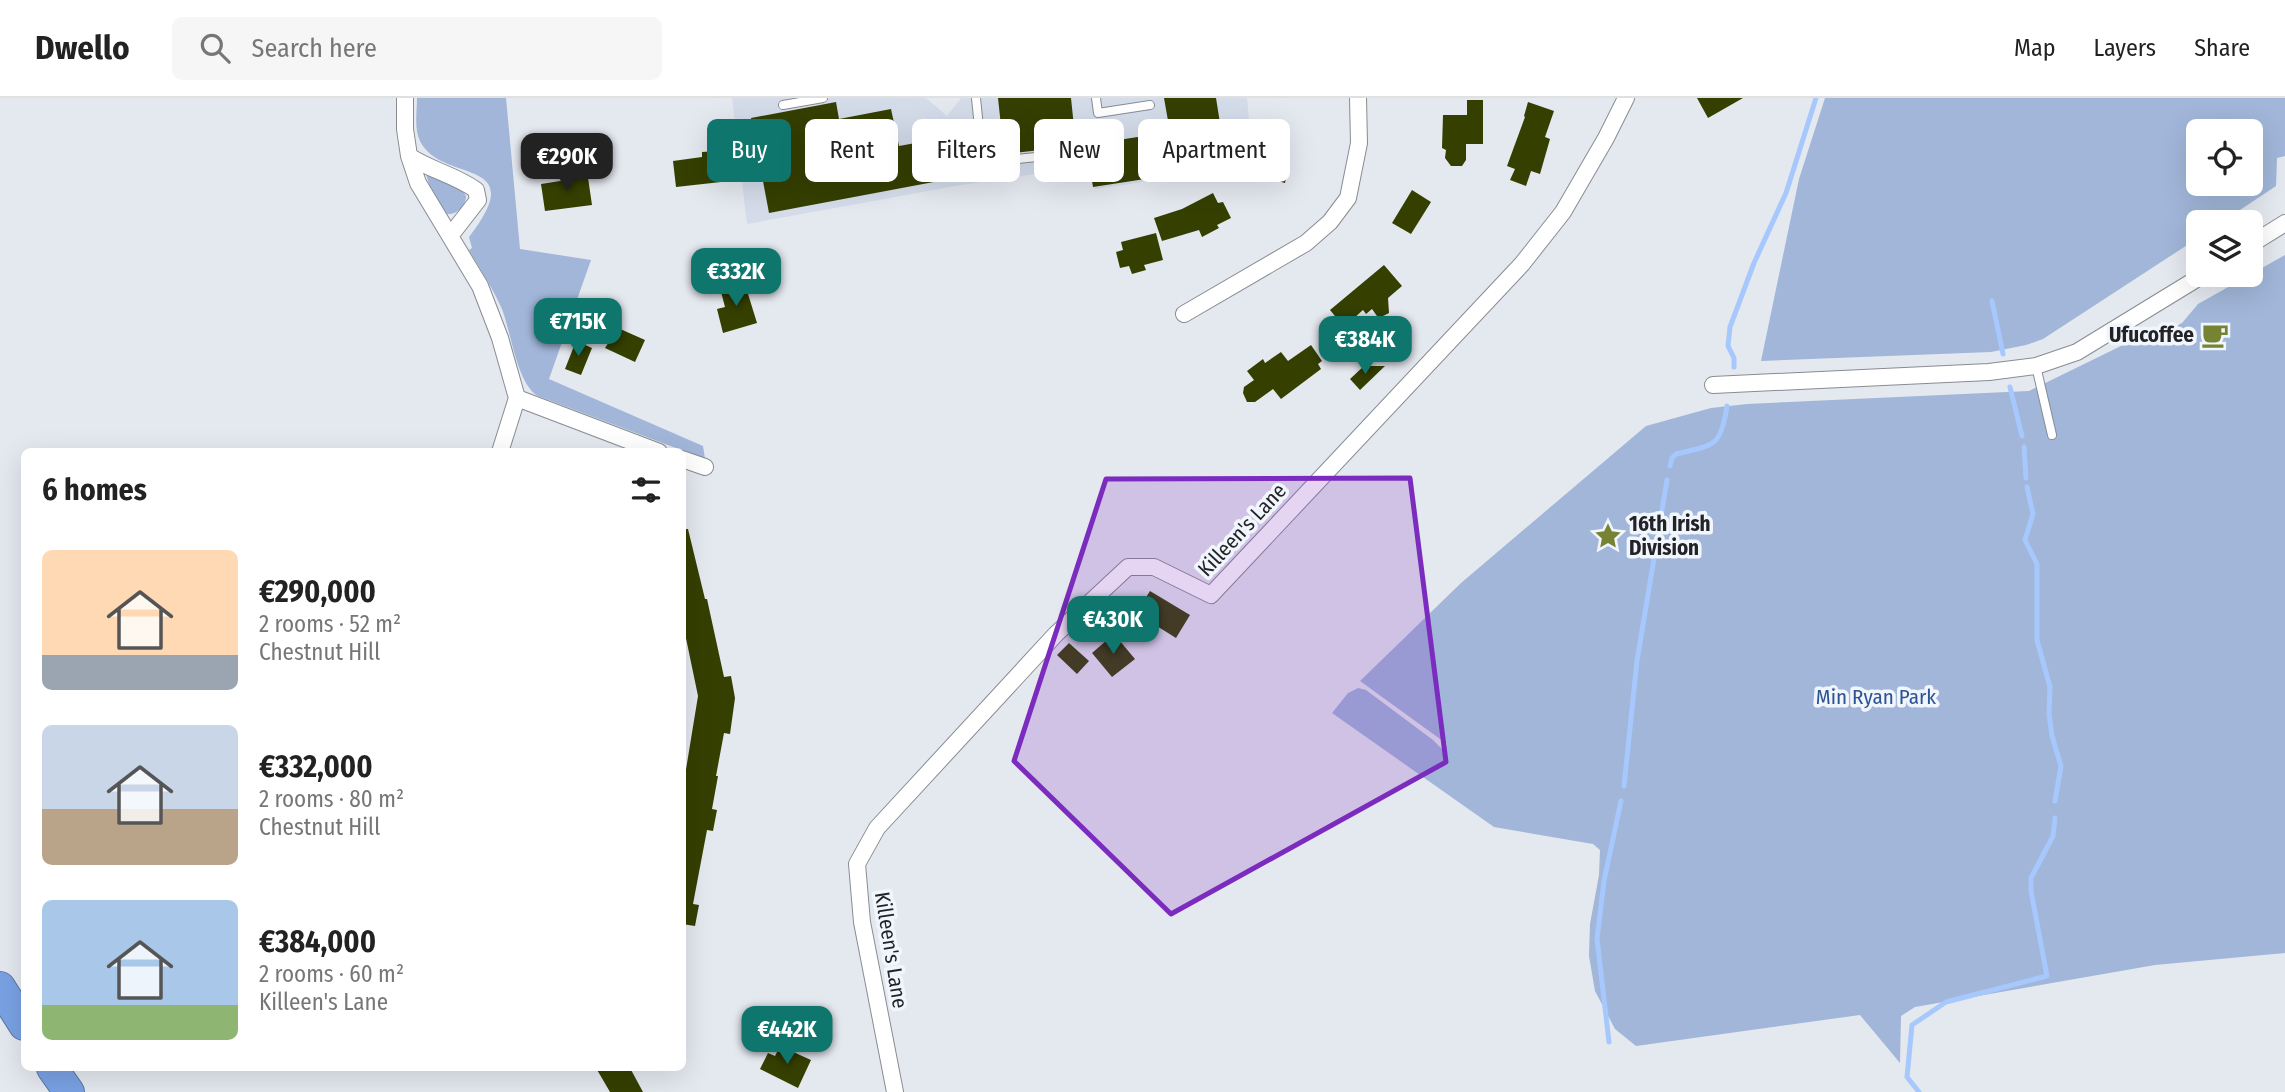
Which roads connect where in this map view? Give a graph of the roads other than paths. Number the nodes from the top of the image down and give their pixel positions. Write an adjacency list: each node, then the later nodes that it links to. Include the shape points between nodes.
1 (405, 98): 9 (street)
2 (823, 98): 7 (lane)
3 (976, 98): 10 (lane, via 982,157 998,161)
4 (1096, 98): 8 (lane, via 1098,113)
5 (1358, 98): 15 (street, via 1359,143 1348,198 1330,222 1306,243)
6 (1626, 98): 28 (street, Killeen's Lane, via 1563,212 1522,264 1211,595 1154,567 1128,567 1056,634 877,828 857,864 862,922)
7 (783, 105)
8 (1150, 105)
9 (409, 156): 12 (street, via 423,195); 12 (street, via 476,190 478,200)
10 (1034, 157)
11 (2285, 223): 13 (street)
12 (450, 236): 18 (street, via 480,286)
13 (2263, 237)
14 (2186, 285): 16 (street, via 2077,352)
15 (1184, 314)
16 (2036, 366): 17 (street); 19 (lane)
17 (1713, 385)
18 (517, 398): 20 (street); 21 (street)
19 (2052, 435)
20 (501, 448)
21 (648, 448)
22 (686, 460): 23 (street)
23 (705, 467)
24 (0, 987): 25 (highway)
25 (21, 1020)
26 (54, 1071): 27 (highway)
27 (69, 1092)
28 (895, 1092)

